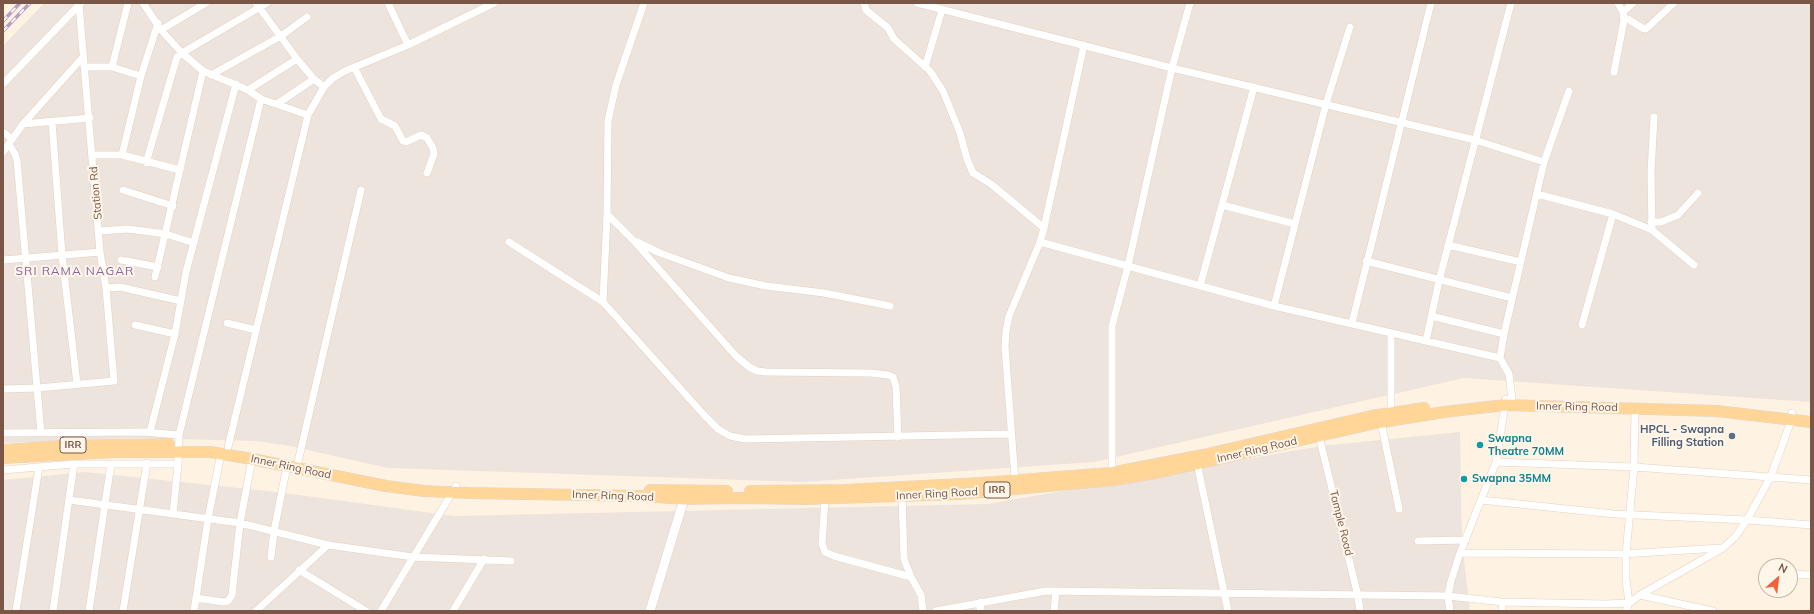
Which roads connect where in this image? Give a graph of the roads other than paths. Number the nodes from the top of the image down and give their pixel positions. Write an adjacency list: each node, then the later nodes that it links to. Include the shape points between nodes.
1 (128, 3): 31 (street)
2 (206, 3): 22 (street)
3 (267, 3): 17 (street)
4 (388, 3): 25 (street)
5 (494, 3): 25 (street)
6 (644, 3): 71 (street, via 616,85 609,114)
7 (864, 3): 33 (street, via 866,10 888,28 894,39)
8 (917, 3): 18 (street)
9 (1190, 3): 34 (street)
10 (1431, 3): 53 (street)
11 (1511, 3): 56 (street)
12 (1618, 3): 19 (street)
13 (1633, 3): 19 (street)
14 (1674, 3): 21 (street, via 1646,29)
15 (80, 4): 28 (street, Station Rd); 40 (street)
16 (146, 4): 22 (street)
17 (258, 5): 24 (street); 27 (street)
18 (942, 10): 26 (street); 33 (street)
19 (1623, 12): 21 (street)
20 (307, 17): 24 (street)
21 (1624, 20): 36 (street)
22 (160, 26): 27 (street); 38 (street)
23 (1350, 27): 48 (street)
24 (281, 36): 29 (street); 37 (street)
25 (408, 45): 32 (street)
26 (1084, 45): 34 (street); 75 (street)
27 (182, 53): 35 (street); 61 (street, via 173,65)
28 (82, 57): 30 (street, Station Rd); 54 (street)
29 (297, 59): 39 (street); 44 (street)
30 (84, 66): 31 (street); 51 (street, Station Rd)
31 (112, 67): 38 (street)
32 (354, 67): 42 (street, via 333,78); 64 (street, via 381,119 395,126 403,141 421,135 427,138 434,154)
33 (925, 67): 75 (street, via 943,91 973,173 991,184)
34 (1172, 68): 43 (street); 92 (street)
35 (203, 71): 37 (street); 63 (street)
36 (1614, 72)
37 (211, 75): 41 (street)
38 (141, 76): 60 (street)
39 (314, 79): 42 (street); 47 (street)
40 (3, 84)
41 (236, 84): 44 (street); 82 (street)
42 (324, 87): 49 (street)
43 (1254, 87): 48 (street); 69 (street)
44 (248, 90): 46 (street)
45 (1569, 91): 62 (street)
46 (261, 99): 47 (street); 130 (street)
47 (277, 104): 49 (street)
48 (1326, 104): 53 (street); 74 (street)
49 (308, 114): 108 (street)
50 (1654, 117): 73 (street)
51 (90, 118): 52 (street); 59 (street, Station Rd)
52 (52, 122): 54 (street); 85 (street)
53 (1401, 123): 56 (street); 89 (street)
54 (22, 124): 57 (street)
55 (3, 132): 57 (street)
56 (1474, 140): 62 (street); 83 (street)
57 (10, 142): 58 (street); 86 (street, via 17,160)
58 (3, 152)
59 (93, 155): 60 (street); 77 (street, Station Rd)
60 (122, 155): 61 (street)
61 (146, 162): 63 (street)
62 (1544, 162): 68 (street)
63 (180, 170): 70 (street)
64 (427, 173)
65 (123, 190): 70 (street)
66 (361, 190): 135 (street)
67 (1698, 193): 73 (street, via 1678,215 1661,222)
68 (1537, 194): 72 (street); 90 (street)
69 (1222, 205): 74 (street); 96 (street)
70 (173, 206): 78 (street)
71 (607, 214): 79 (street); 100 (street)
72 (1613, 214): 76 (street); 107 (street)
73 (1652, 222): 76 (street)
74 (1295, 224): 102 (street)
75 (1044, 228): 81 (street)
76 (1652, 230): 91 (street)
77 (99, 231): 78 (street, via 128,229); 84 (street, Station Rd)
78 (166, 234): 82 (street); 93 (street)
79 (633, 240): 101 (street, via 660,253 729,278); 129 (street, via 736,356 749,367 766,372 882,374 893,377 896,387)
80 (509, 242): 100 (street)
81 (1040, 242): 92 (street); 127 (street, via 1009,316 1006,331)
82 (194, 243): 99 (street)
83 (1448, 245): 90 (street); 95 (street)
84 (100, 252): 85 (street); 97 (street, Station Rd)
85 (62, 256): 86 (street); 114 (street)
86 (26, 258): 87 (street); 115 (street)
87 (3, 260)
88 (121, 260): 93 (street)
89 (1366, 262): 95 (street); 105 (street)
90 (1521, 262): 98 (street)
91 (1694, 265)
92 (1128, 266): 96 (street); 146 (street, via 1112,326)
93 (158, 267): 94 (street)
94 (155, 277)
95 (1439, 280): 98 (street); 103 (street)
96 (1200, 286): 102 (street)
97 (106, 288): 99 (street, via 120,287); 114 (street, Station Rd, via 114,381)
98 (1512, 298): 111 (street)
99 (181, 301): 110 (street)
100 (603, 302): 129 (street, via 704,415 718,429 730,436 745,439)
101 (890, 306)
102 (1274, 306): 105 (street)
103 (1431, 316): 111 (street); 112 (street)
104 (227, 323): 108 (street)
105 (1352, 323): 109 (street)
106 (135, 325): 110 (street)
107 (1582, 325)
108 (256, 330): 132 (street)
109 (1391, 333): 112 (street); 119 (street)
110 (174, 334): 124 (street)
111 (1504, 334): 113 (street)
112 (1426, 341): 113 (street)
113 (1500, 358): 117 (street, via 1509,374)
114 (77, 384): 115 (street)
115 (38, 388): 116 (street); 126 (street)
116 (3, 390)
117 (1508, 401): 118 (main road, Inner Ring Road / IRR); 119 (main road, Inner Ring Road / IRR, via 1465,402); 121 (main road, Inner Ring Road / IRR, via 1583,399 1723,404); 122 (main road, Inner Ring Road / IRR); 136 (street)
118 (1635, 408): 121 (main road, Inner Ring Road / IRR); 144 (street)
119 (1391, 412): 146 (main road, Inner Ring Road / IRR)
120 (1811, 414): 121 (main road, Inner Ring Road / IRR)
121 (1791, 417): 123 (main road, Inner Ring Road / IRR); 147 (street)
122 (1381, 422): 128 (main road, Inner Ring Road / IRR); 158 (street)
123 (1811, 422)
124 (150, 432): 126 (street); 130 (street)
125 (3, 433): 126 (street)
126 (41, 433)
127 (1011, 434): 129 (street); 148 (street)
128 (1319, 436): 138 (main road, Inner Ring Road / IRR); 183 (street, Tample Road)
129 (898, 437)
130 (178, 443): 131 (main road, IRR); 132 (main road, Inner Ring Road / IRR); 133 (main road, IRR); 141 (street)
131 (3, 450)
132 (224, 450): 134 (main road, Inner Ring Road / IRR); 135 (main road, Inner Ring Road / IRR); 161 (street)
133 (3, 458)
134 (252, 459): 142 (main road, Inner Ring Road / IRR); 163 (street)
135 (298, 462): 150 (main road, Inner Ring Road / IRR, via 382,480)
136 (1496, 462): 144 (street); 155 (street)
137 (147, 463): 140 (street); 141 (street); 157 (street)
138 (1197, 463): 146 (main road, Inner Ring Road / IRR, via 1161,472); 181 (street)
139 (74, 464): 140 (street); 143 (street); 154 (street)
140 (111, 464): 156 (street)
141 (178, 464): 159 (street)
142 (286, 466): 150 (main road, Inner Ring Road / IRR, via 392,487); 165 (street)
143 (39, 467): 145 (street); 191 (street)
144 (1634, 467): 147 (street); 160 (street)
145 (3, 470)
146 (1112, 476): 148 (main road, Inner Ring Road / IRR); 152 (main road, Inner Ring Road / IRR, via 960,494)
147 (1771, 476): 149 (street); 162 (street)
148 (1015, 480): 151 (main road, Inner Ring Road / IRR, via 844,490)
149 (1811, 480)
150 (454, 489): 151 (main road, Inner Ring Road / IRR, via 469,493); 173 (street)
151 (687, 495): 153 (main road, Inner Ring Road / IRR); 200 (street)
152 (902, 496): 153 (main road, Inner Ring Road / IRR); 179 (street, via 904,558)
153 (825, 498): 179 (street, via 822,544 825,552)
154 (69, 500): 156 (street); 192 (street)
155 (1481, 500): 160 (street); 166 (street)
156 (104, 504): 157 (street); 193 (street)
157 (139, 509): 159 (street); 194 (street)
158 (1399, 509)
159 (173, 514): 161 (street)
160 (1630, 514): 162 (street); 171 (street)
161 (208, 519): 163 (street); 185 (street)
162 (1747, 520): 164 (street); 169 (street)
163 (240, 522): 165 (street); 185 (street, via 232,595 223,602)
164 (1811, 525)
165 (274, 531): 168 (street); 172 (street)
166 (1466, 540): 167 (street); 170 (street)
167 (1418, 541)
168 (328, 545): 173 (street); 176 (street)
169 (1723, 548): 171 (street); 182 (street)
170 (1460, 553): 171 (street); 184 (street)
171 (1626, 554): 188 (street)
172 (272, 557)
173 (413, 557): 174 (street); 198 (street)
174 (484, 559): 175 (street); 199 (street)
175 (511, 560)
176 (299, 570): 196 (street); 197 (street)
177 (1798, 574): 178 (street)
178 (1811, 575)
179 (911, 577): 201 (street, via 921,595)
180 (1056, 592): 181 (street); 186 (street, via 1046,590); 204 (street)
181 (1224, 594): 183 (street); 205 (street)
182 (1640, 595): 188 (street); 190 (street)
183 (1358, 596): 184 (street); 206 (street, Tample Road)
184 (1448, 596): 187 (street); 207 (street)
185 (196, 598): 195 (street)
186 (981, 602): 202 (street); 203 (street)
187 (1502, 602): 189 (street); 208 (street)
188 (1629, 603): 189 (street); 210 (street)
189 (1605, 604): 209 (street)
190 (1682, 608): 211 (street)
191 (16, 611)
192 (53, 611)
193 (89, 611)
194 (123, 611)
195 (194, 611)
196 (256, 611)
197 (366, 611)
198 (381, 611)
199 (453, 611)
200 (650, 611)
201 (923, 611)
202 (936, 611)
203 (980, 611)
204 (1054, 611)
205 (1228, 611)
206 (1360, 611)
207 (1450, 611)
208 (1502, 611)
209 (1600, 611)
210 (1626, 611)
211 (1713, 611)

